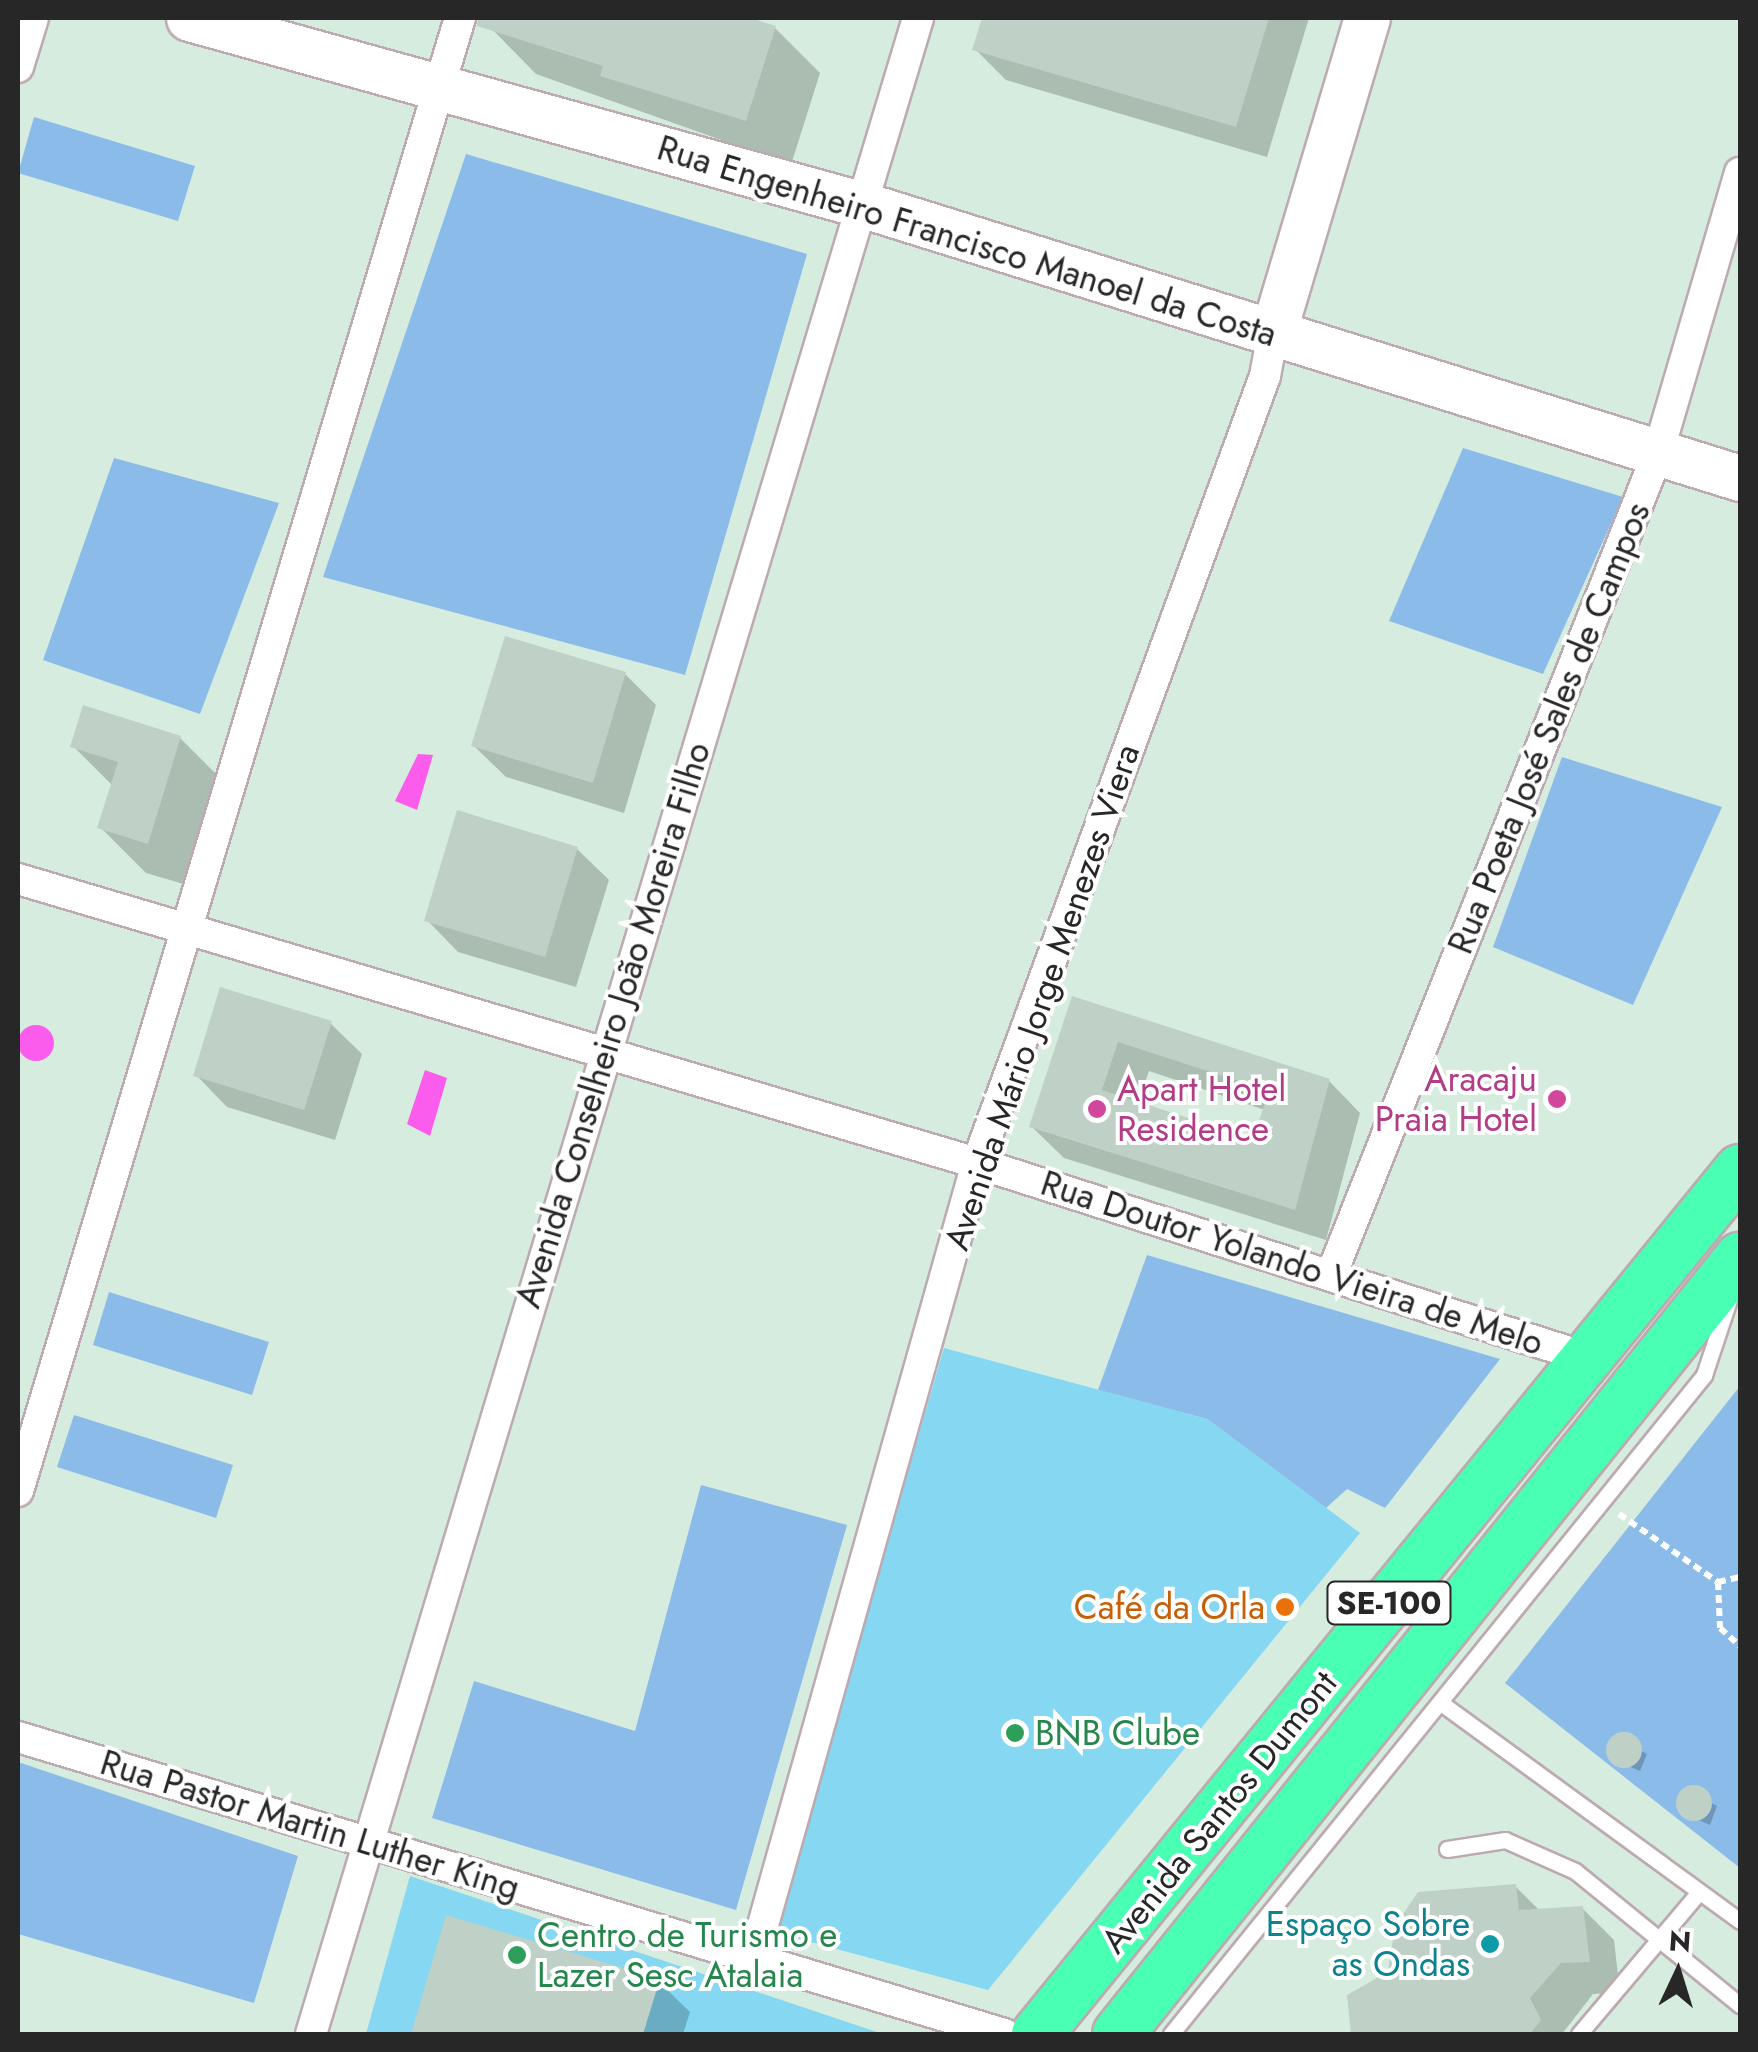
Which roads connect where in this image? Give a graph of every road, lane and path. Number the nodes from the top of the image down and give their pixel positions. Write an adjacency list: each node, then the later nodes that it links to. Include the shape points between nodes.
1 (34, 18): 6 (street)
2 (190, 18): 7 (street, Rua Engenheiro Francisco Manoel da Costa)
3 (460, 18): 7 (street)
4 (918, 18): 9 (street, Avenida Conselheiro João Moreira Filho)
5 (1367, 18): 10 (street)
6 (18, 67)
7 (438, 88): 9 (street, Rua Engenheiro Francisco Manoel da Costa); 14 (street)
8 (1740, 173): 11 (street, Rua Poeta José Sales de Campos)
9 (867, 206): 10 (street, Rua Engenheiro Francisco Manoel da Costa); 15 (street, Avenida Conselheiro João Moreira Filho)
10 (1272, 332): 11 (street, Rua Engenheiro Francisco Manoel da Costa); 16 (street, Avenida Mário Jorge Menezes Viera, via 1264,376)
11 (1658, 452): 12 (street, Rua Engenheiro Francisco Manoel da Costa); 19 (street, Rua Poeta José Sales de Campos)
12 (1740, 478)
13 (18, 879): 14 (street, Rua Doutor Yolando Vieira de Melo)
14 (188, 930): 15 (street, Rua Doutor Yolando Vieira de Melo); 21 (street)
15 (602, 1054): 16 (street, Rua Doutor Yolando Vieira de Melo); 29 (street, Avenida Conselheiro João Moreira Filho)
16 (977, 1163): 19 (street, Rua Doutor Yolando Vieira de Melo); 34 (street, Avenida Mário Jorge Menezes Viera)
17 (1740, 1170): 20 (main road, Avenida Santos Dumont / SE-100)
18 (1738, 1261): 22 (lane, via 1704,1375); 25 (main road, Avenida Santos Dumont / SE-100)
19 (1332, 1274): 20 (street, Rua Doutor Yolando Vieira de Melo)
20 (1588, 1358): 38 (main road, Avenida Santos Dumont / SE-100)
21 (18, 1491)
22 (1602, 1502): 24 (path); 27 (lane)
23 (1740, 1576): 24 (path)
24 (1718, 1582): 26 (path, via 1720,1628)
25 (1478, 1595): 27 (main road); 39 (main road, Avenida Santos Dumont / SE-100)
26 (1740, 1646)
27 (1452, 1688): 31 (lane); 40 (lane)
28 (18, 1737): 29 (street, Rua Pastor Martin Luther King)
29 (368, 1844): 34 (street, Rua Pastor Martin Luther King); 36 (street, Avenida Conselheiro João Moreira Filho)
30 (1448, 1849): 33 (lane, via 1505,1840 1575,1871)
31 (1699, 1892): 32 (lane); 33 (lane)
32 (1740, 1921)
33 (1660, 1938): 35 (lane); 41 (lane)
34 (754, 1957): 37 (street, Rua Pastor Martin Luther King)
35 (1740, 2005)
36 (312, 2034)
37 (1004, 2034)
38 (1037, 2034)
39 (1118, 2034)
40 (1170, 2034)
41 (1579, 2034)

